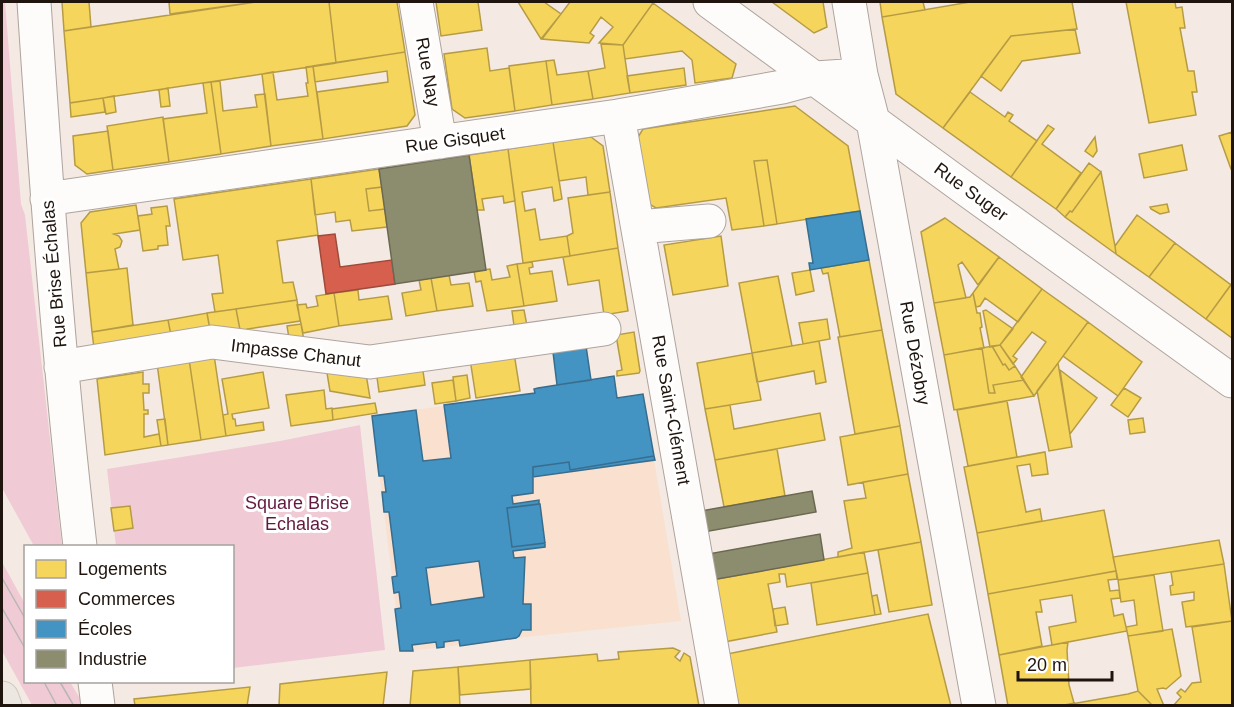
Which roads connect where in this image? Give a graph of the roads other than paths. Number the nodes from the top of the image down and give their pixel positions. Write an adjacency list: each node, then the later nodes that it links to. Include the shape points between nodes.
1 (34, 2): 10 (street, Rue Brise Échalas)
2 (416, 2): 9 (street, Rue Nay)
3 (710, 2): 6 (street, Rue Suger)
4 (849, 2): 5 (street, Rue Dézobry)
5 (861, 75): 6 (street, Rue Gisquet); 8 (street, Rue Dézobry)
6 (815, 78): 7 (street, Rue Gisquet); 8 (street, Rue Suger)
7 (618, 116): 9 (street, Rue Gisquet); 12 (street, Rue Saint-Clément)
8 (873, 121): 15 (street, Rue Suger); 22 (street, Rue Dézobry)
9 (440, 142): 10 (street, Rue Gisquet)
10 (47, 199): 14 (street, Rue Brise Échalas)
11 (709, 221): 12 (street)
12 (638, 226): 21 (street, Rue Saint-Clément)
13 (603, 329): 14 (street, Impasse Chanut, via 370,362 212,342)
14 (61, 367): 16 (street, Rue Brise Échalas)
15 (1233, 381)
16 (80, 545)
17 (95, 683): 20 (street)
18 (2, 698): 19 (main road)
19 (6, 705)
20 (98, 705)
21 (722, 705)
22 (979, 705)

